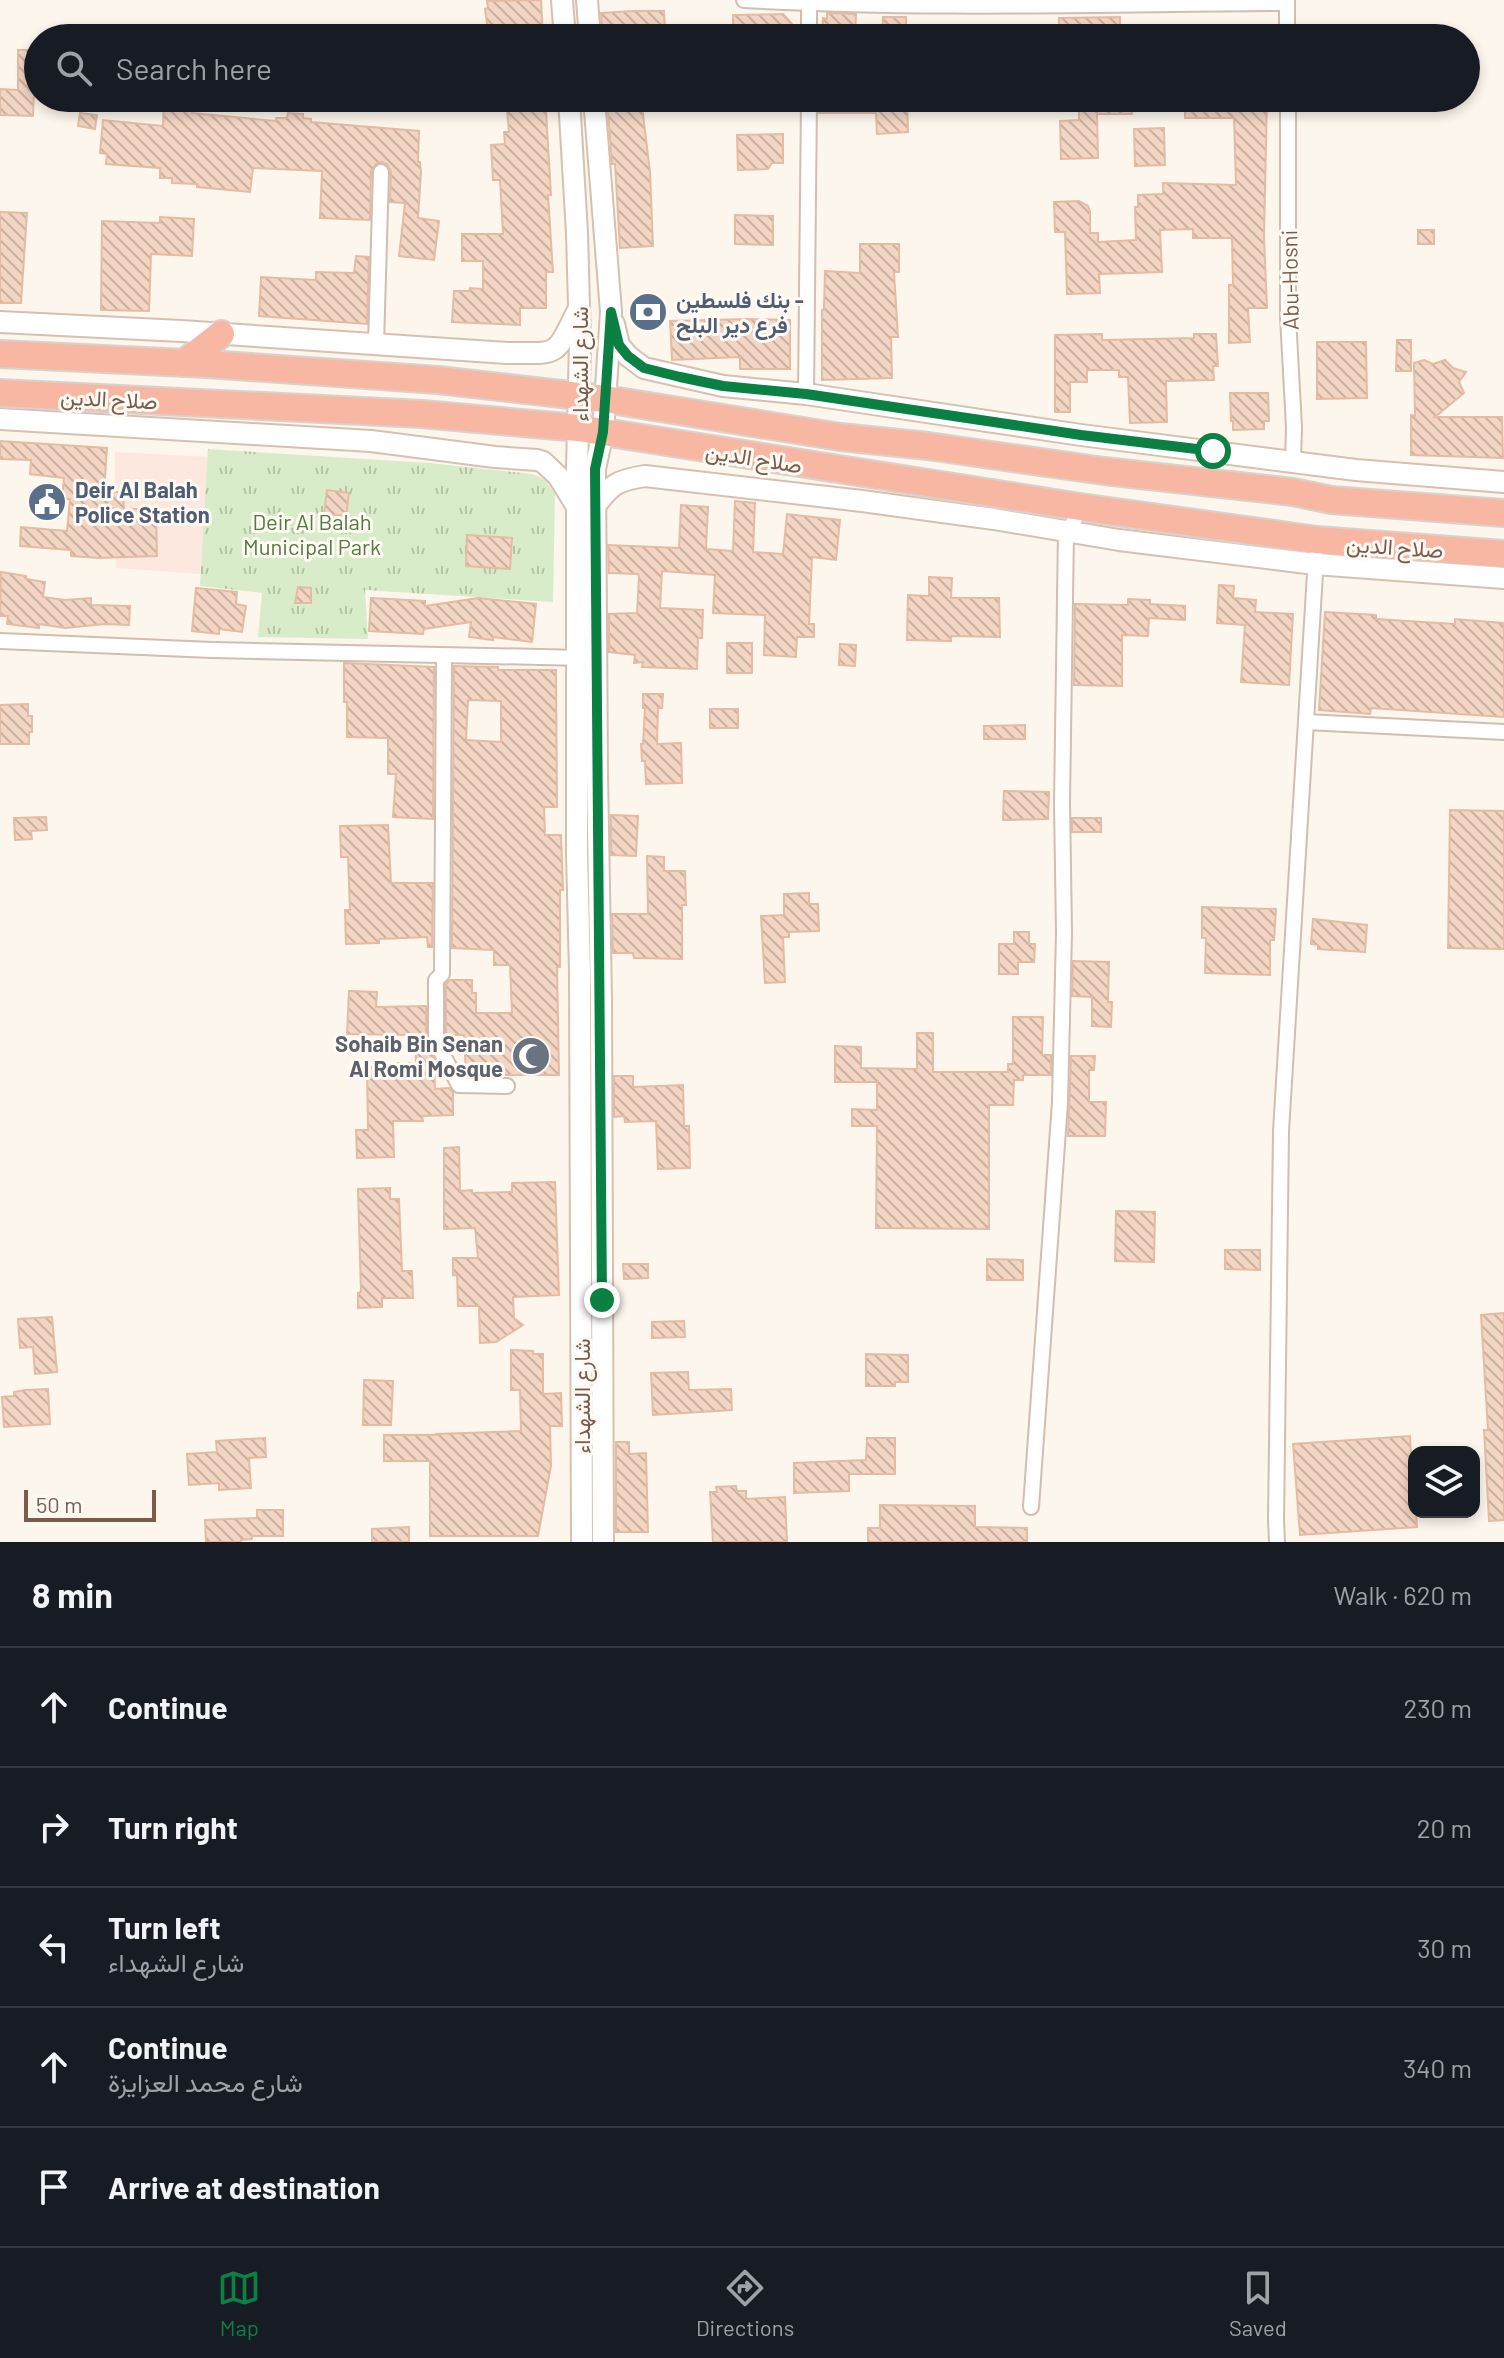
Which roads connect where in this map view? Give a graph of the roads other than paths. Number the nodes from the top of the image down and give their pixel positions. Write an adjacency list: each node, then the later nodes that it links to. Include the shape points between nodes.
1 (562, 0): 6 (main road)
2 (587, 0): 7 (main road)
3 (744, 0): 5 (street)
4 (1287, 1): 5 (street); 9 (street)
5 (809, 3): 8 (street)
6 (564, 24)
7 (589, 24)
8 (809, 24)
9 (1287, 24)
10 (570, 112): 15 (main road, شارع الشهداء)
11 (595, 112): 16 (main road, شارع الشهداء)
12 (809, 112): 23 (street)
13 (1288, 112): 27 (street, Abu-Hosni)
14 (381, 172): 19 (street)
15 (579, 307): 19 (main road, via 561,345 549,353); 24 (main road, شارع الشهداء)
16 (611, 312): 23 (main road, via 619,345 644,368 723,386); 24 (main road, شارع الشهداء)
17 (0, 322): 18 (main road)
18 (221, 334): 19 (main road); 21 (highway)
19 (376, 344)
20 (0, 354): 21 (highway, صلاح الدين)
21 (184, 363): 24 (highway, صلاح الدين, via 438,380)
22 (0, 393): 26 (highway, صلاح الدين, via 422,414)
23 (806, 394): 27 (main road)
24 (592, 398): 26 (main road, شارع الشهداء); 31 (highway, صلاح الدين, via 840,437 1331,500)
25 (0, 419): 29 (main road, via 371,441 537,460)
26 (591, 430): 29 (main road, شارع الشهداء); 30 (highway, صلاح الدين)
27 (1293, 462): 28 (main road)
28 (1504, 482)
29 (587, 506): 32 (main road, via 617,482 645,476); 38 (main road, شارع الشهداء)
30 (1080, 507): 32 (street); 33 (highway, صلاح الدين)
31 (1504, 513)
32 (1066, 531): 33 (main road); 42 (street, via 1060,1102)
33 (1316, 552): 34 (highway, صلاح الدين); 35 (main road); 39 (street)
34 (1504, 554)
35 (1504, 578)
36 (0, 641): 37 (street)
37 (444, 656): 38 (street); 41 (street, via 442,974 436,980 436,1042 459,1085)
38 (586, 658): 43 (main road, شارع الشهداء); 44 (main road, via 601,986)
39 (1306, 722): 40 (street); 45 (street, via 1281,1131)
40 (1504, 732)
41 (507, 1086)
42 (1031, 1507)
43 (582, 1542)
44 (603, 1542)
45 (1277, 1542)

